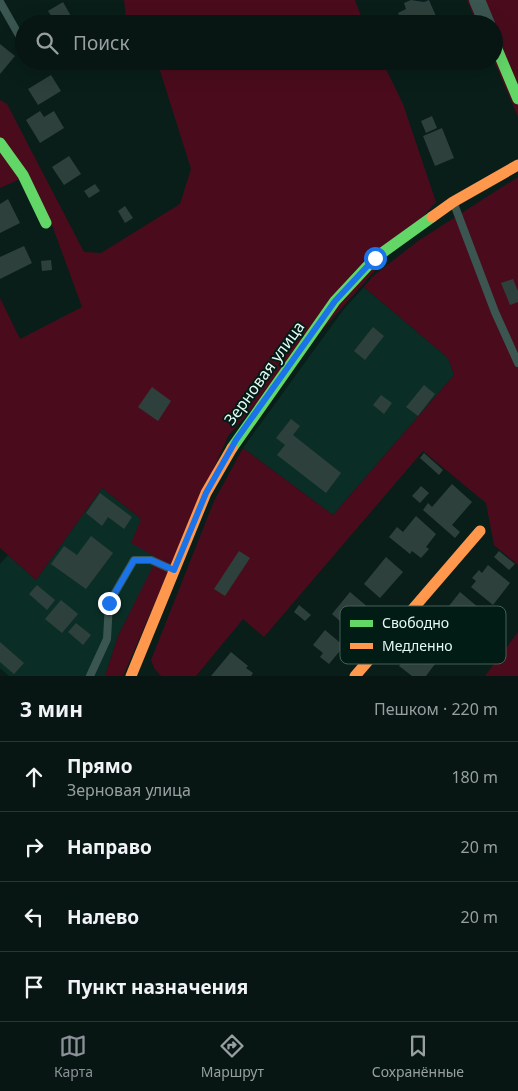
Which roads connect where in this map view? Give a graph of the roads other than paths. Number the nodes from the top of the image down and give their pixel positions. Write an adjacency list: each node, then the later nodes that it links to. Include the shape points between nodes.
1 (476, 0): 3 (street)
2 (0, 2): 4 (lane)
3 (482, 15)
4 (15, 28)
5 (503, 63): 6 (street)
6 (518, 99)
7 (0, 143): 10 (street, via 23,175)
8 (518, 166): 9 (street, Зерновая улица)
9 (453, 202): 11 (lane); 13 (street, Зерновая улица, via 375,258 335,301 236,440 206,493)
10 (46, 223)
11 (518, 363)
12 (480, 531): 14 (street)
13 (174, 570): 16 (lane, via 151,560 134,560 109,603 107,639); 17 (street, Зерновая улица)
14 (415, 606)
15 (365, 664): 18 (street)
16 (90, 676)
17 (131, 676)
18 (355, 676)

